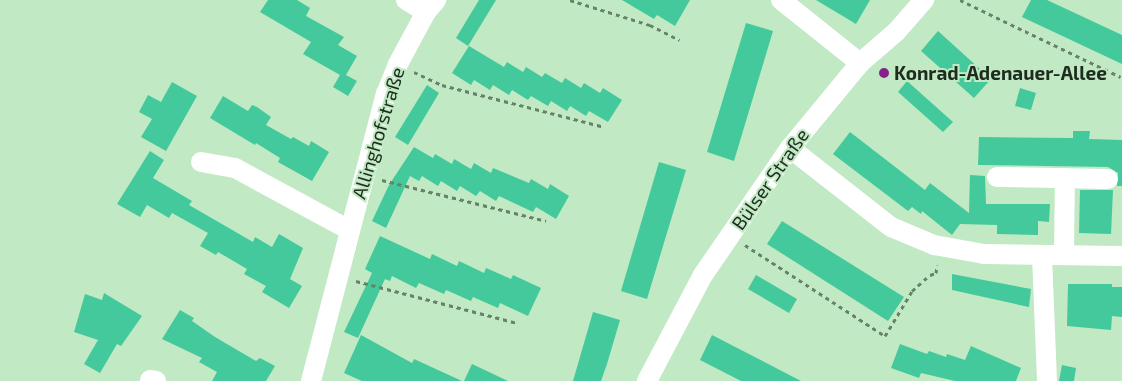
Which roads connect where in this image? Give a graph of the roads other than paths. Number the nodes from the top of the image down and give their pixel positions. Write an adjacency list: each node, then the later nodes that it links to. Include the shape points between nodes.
1 (406, 0): 4 (street, Allinghofstraße)
2 (781, 0): 5 (street)
3 (924, 0): 5 (street, Bülser Straße, via 896,32)
4 (431, 6): 11 (street, Allinghofstraße, via 398,64 386,94)
5 (860, 63): 6 (street, Bülser Straße)
6 (790, 148): 13 (street, via 891,227 938,246 984,254); 16 (street, Bülser Straße, via 703,274)
7 (201, 162): 11 (street, via 234,168)
8 (997, 177): 9 (street)
9 (1065, 178): 10 (street); 12 (street)
10 (1108, 179)
11 (349, 230): 15 (street, Allinghofstraße)
12 (1064, 255): 13 (street); 14 (street)
13 (1042, 256): 17 (street)
14 (1122, 256)
15 (311, 381)
16 (647, 381)
17 (1046, 381)

